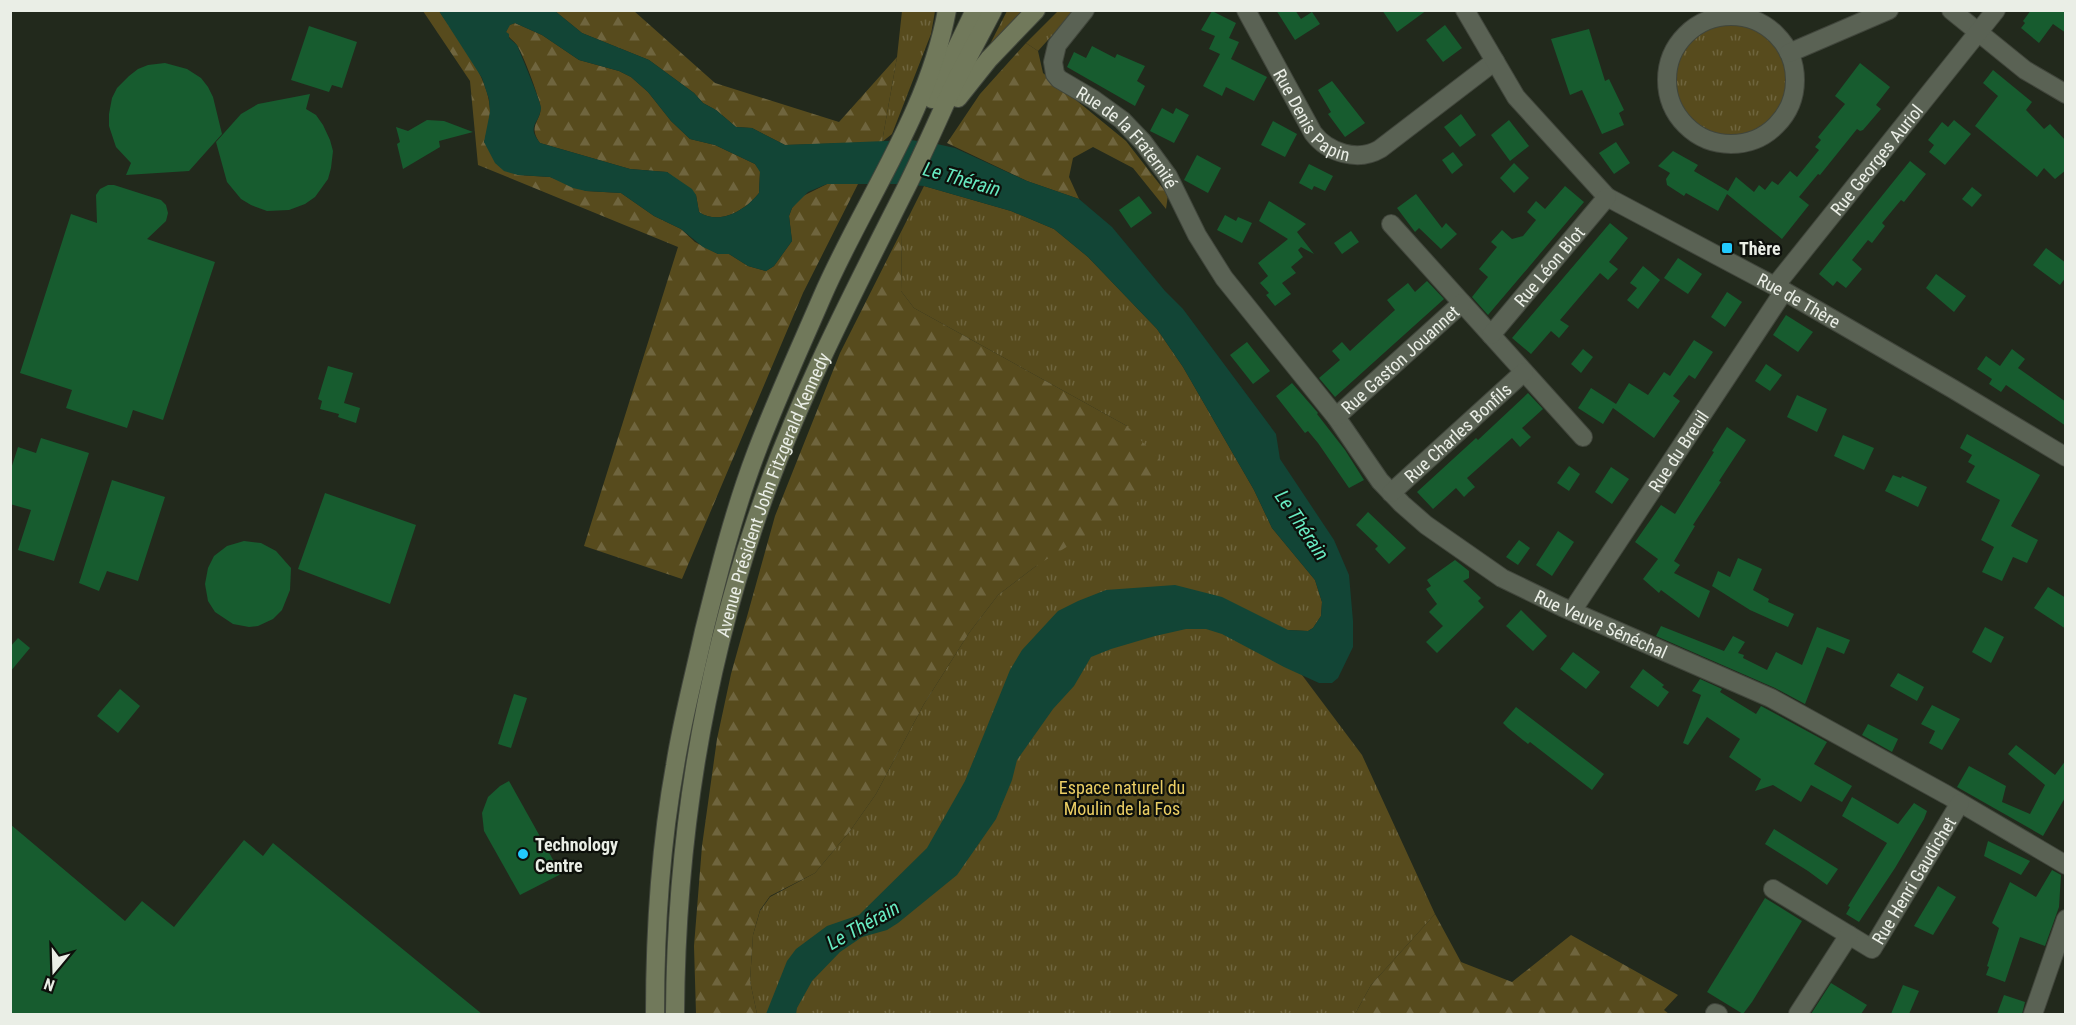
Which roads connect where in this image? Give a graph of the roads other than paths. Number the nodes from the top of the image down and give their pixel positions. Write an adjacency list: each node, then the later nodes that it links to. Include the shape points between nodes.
1 (947, 10): 15 (main road)
2 (975, 10): 15 (main road, Avenue Président John Fitzgerald Kennedy)
3 (993, 10): 15 (main road, Avenue Président John Fitzgerald Kennedy, via 953,87)
4 (1036, 10): 15 (main road)
5 (1085, 10): 18 (street, Rue de la Fraternité, via 1057,45 1055,74 1117,116 1143,142 1168,176)
6 (1246, 10): 13 (street, Rue Denis Papin, via 1313,133 1324,145 1340,152 1374,153)
7 (1466, 10): 13 (street, Rue de Thère)
8 (1889, 10): 12 (street)
9 (1951, 10): 11 (street)
10 (1996, 10): 11 (street, Rue Georges Auriol)
11 (1979, 33): 14 (street, via 2025,70); 19 (street, Rue Georges Auriol)
12 (1789, 53): 12 (street, via 1778,36 1753,20 1723,16 1704,22 1687,33 1670,58 1666,87 1672,107 1683,123 1708,140 1728,144 1758,138 1774,127 1791,102 1795,72)
13 (1495, 61): 16 (street, Rue de Thère, via 1524,108)
14 (2066, 94)
15 (918, 132): 33 (main road, Avenue Président John Fitzgerald Kennedy, via 882,186 845,270 794,364 756,453 733,523 679,745 658,900); 34 (main road, Avenue Président John Fitzgerald Kennedy, via 906,189 813,377 772,476 739,574 717,657 691,791 679,904)
16 (1607, 196): 19 (street, Rue de Thère); 21 (street, Rue Léon Blot)
17 (1391, 224): 20 (street, Rue Gaston Jouannet)
18 (1224, 278): 23 (street, Rue Veuve Sénéchal)
19 (1779, 289): 25 (street, Rue de Thère); 27 (street, Rue du Breuil)
20 (1462, 303): 21 (street, Rue Gaston Jouannet); 23 (street, Rue Gaston Jouannet)
21 (1491, 335): 22 (street, Rue Charles Bonfils)
22 (1524, 372): 24 (street, Rue Charles Bonfils); 26 (street, Rue Charles Bonfils)
23 (1336, 417): 26 (street, Rue Veuve Sénéchal)
24 (1583, 437)
25 (2066, 457)
26 (1390, 493): 27 (street, Rue Veuve Sénéchal, via 1426,525 1489,570)
27 (1572, 611): 28 (street, Rue Veuve Sénéchal, via 1771,698)
28 (1960, 803): 29 (street, Rue Veuve Sénéchal); 32 (street, Rue Henri Gaudichet, via 1872,949)
29 (2066, 865)
30 (1773, 889): 32 (street, Rue Henri Gaudichet)
31 (2066, 919): 36 (street)
32 (1849, 935): 35 (street)
33 (655, 1014)
34 (675, 1014)
35 (1798, 1014)
36 (2032, 1014)

